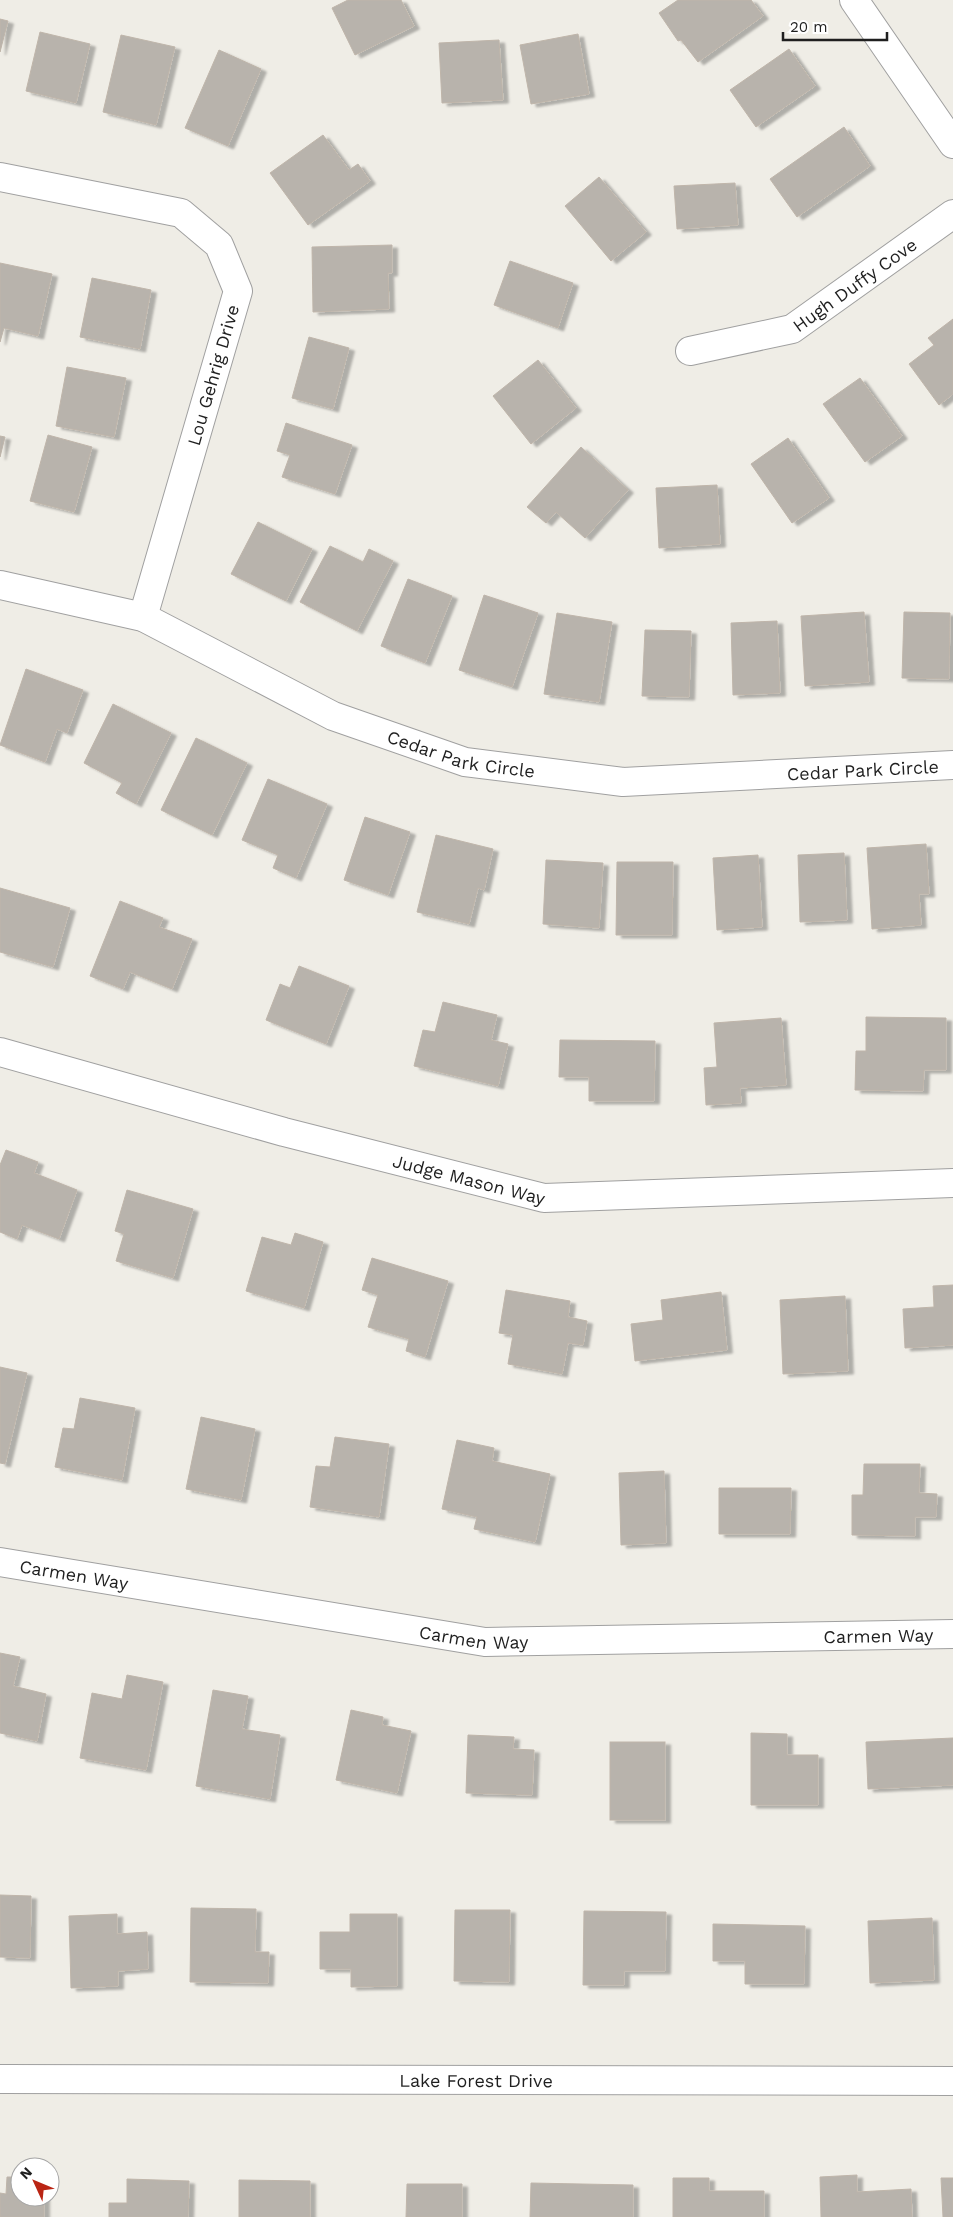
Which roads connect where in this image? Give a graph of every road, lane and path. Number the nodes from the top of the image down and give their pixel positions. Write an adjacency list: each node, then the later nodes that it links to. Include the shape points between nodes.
1 (854, 0): 2 (street)
2 (953, 144)
3 (0, 177): 7 (street, Lou Gehrig Drive, via 181,213 219,245 238,291)
4 (953, 214): 5 (street, Hugh Duffy Cove, via 792,329)
5 (690, 350)
6 (0, 585): 7 (street, Cedar Park Circle)
7 (143, 617): 8 (street, Cedar Park Circle, via 333,716 465,762 623,782)
8 (953, 765)
9 (0, 1052): 10 (street, Judge Mason Way, via 284,1132 544,1198)
10 (953, 1183)
11 (0, 1562): 12 (street, Carmen Way, via 485,1642)
12 (953, 1634)
13 (0, 2079): 14 (street, Lake Forest Drive)
14 (953, 2081)

